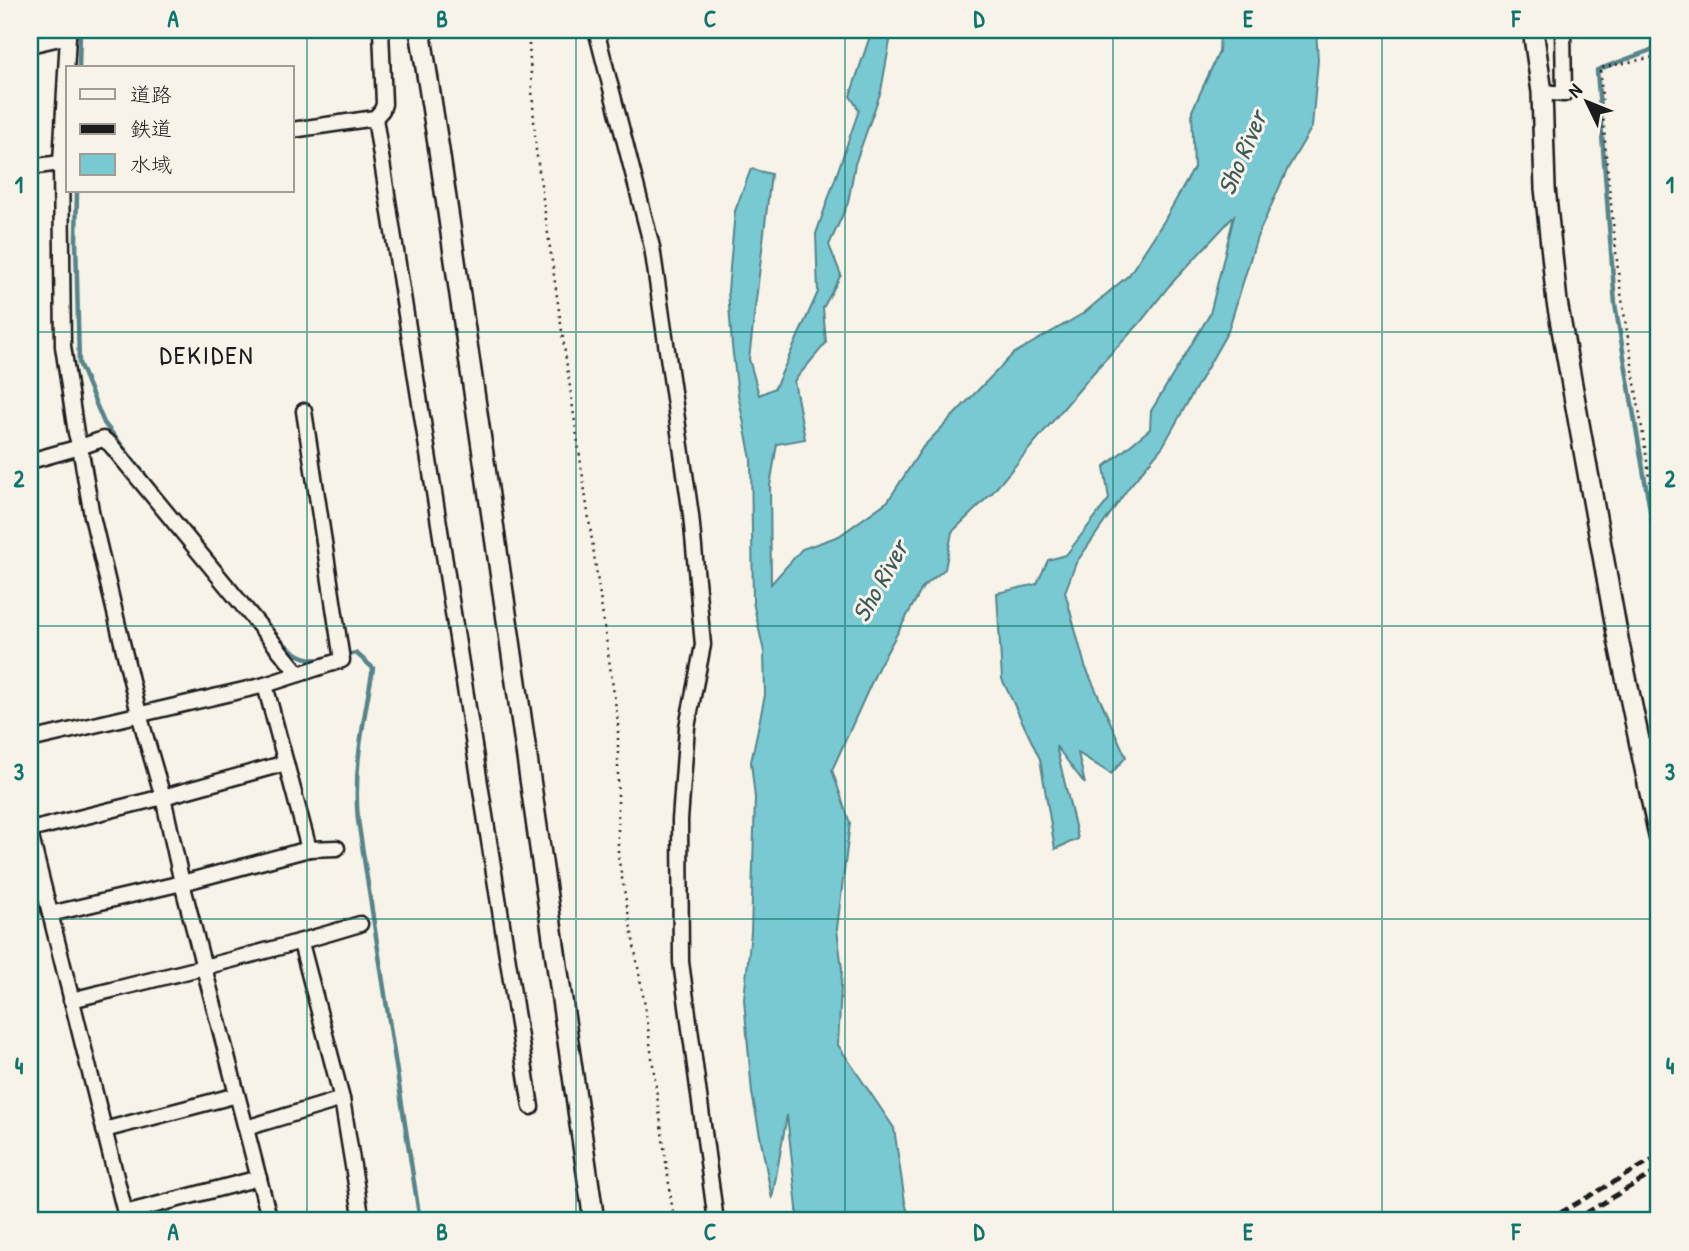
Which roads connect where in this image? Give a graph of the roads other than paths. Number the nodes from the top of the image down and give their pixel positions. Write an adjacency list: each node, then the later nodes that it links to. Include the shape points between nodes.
1 (381, 30): 11 (street, via 384,104)
2 (420, 30): 43 (street)
3 (596, 30): 44 (street, via 652,247 693,541 703,645 687,727 681,806 681,962)
4 (1533, 30): 9 (street)
5 (1563, 30): 9 (street, via 1564,94)
6 (68, 33): 7 (street); 8 (street)
7 (30, 45)
8 (67, 66)
9 (1542, 92): 25 (street, via 1545,188 1557,302)
10 (66, 98): 13 (street)
11 (375, 118): 12 (street); 36 (street)
12 (294, 130)
13 (64, 162): 14 (street); 16 (street, via 63,346)
14 (30, 167)
15 (304, 411): 18 (street, via 342,660)
16 (80, 447): 17 (street); 18 (street, via 103,439 110,444); 20 (street)
17 (30, 461)
18 (299, 674): 19 (street)
19 (265, 685): 20 (street); 22 (street)
20 (139, 714): 21 (street); 23 (street)
21 (30, 740)
22 (286, 763): 23 (street); 27 (street)
23 (163, 797): 24 (street); 28 (street)
24 (30, 832): 29 (street)
25 (1659, 836)
26 (337, 848): 27 (street)
27 (309, 849): 28 (street)
28 (182, 883): 29 (street); 32 (street)
29 (50, 914): 33 (street)
30 (360, 924): 31 (street)
31 (301, 943): 32 (street); 35 (street)
32 (204, 968): 33 (street); 34 (street)
33 (71, 1000): 38 (street)
34 (237, 1095): 37 (street); 38 (street)
35 (342, 1099): 37 (street); 42 (street)
36 (531, 1107)
37 (246, 1128): 39 (street)
38 (104, 1130): 40 (street)
39 (259, 1178): 40 (street); 41 (street)
40 (126, 1217)
41 (270, 1221)
42 (362, 1221)
43 (594, 1221)
44 (716, 1221)

